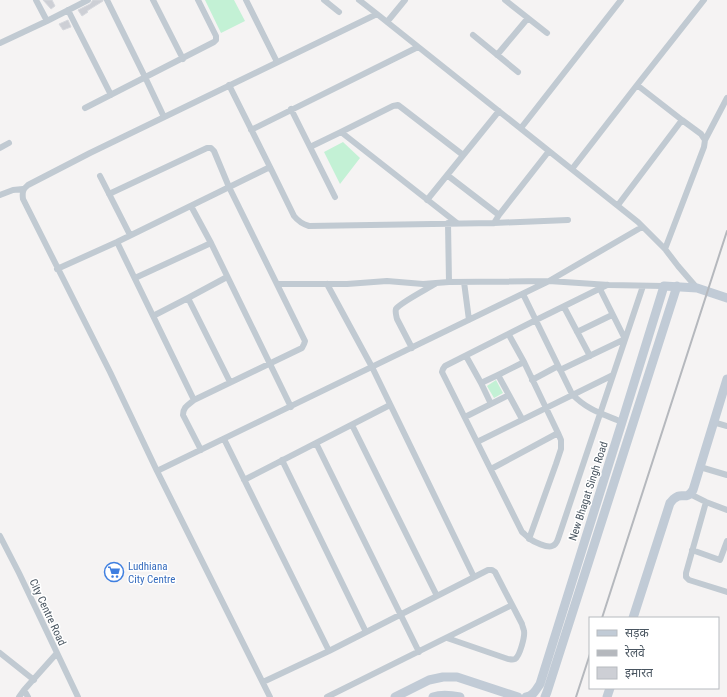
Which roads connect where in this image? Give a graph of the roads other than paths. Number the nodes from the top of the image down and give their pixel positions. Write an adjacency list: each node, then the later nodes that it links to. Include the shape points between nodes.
1 (36, 0): 17 (street)
2 (88, 0): 13 (street)
3 (107, 0): 27 (street)
4 (153, 0): 24 (street)
5 (198, 0): 24 (street, via 216,40)
6 (246, 0): 25 (street)
7 (324, 0): 14 (street)
8 (360, 0): 15 (street)
9 (405, 0): 18 (street)
10 (505, 0): 16 (street)
11 (621, 0): 37 (street)
12 (704, 0): 28 (street)
13 (68, 10): 17 (street); 30 (street)
14 (339, 12)
15 (377, 14): 18 (street); 25 (street)
16 (528, 18): 19 (street); 23 (street)
17 (47, 21): 21 (street)
18 (387, 22): 22 (street)
19 (547, 33)
20 (472, 34): 23 (street)
21 (0, 42)
22 (418, 47): 33 (street); 34 (street)
23 (497, 55): 26 (street)
24 (183, 59): 27 (street)
25 (277, 62): 29 (street)
26 (518, 72)
27 (145, 77): 30 (street); 35 (street)
28 (638, 84): 36 (street); 47 (street)
29 (229, 85): 35 (street); 38 (street)
30 (111, 94): 32 (street)
31 (727, 98): 40 (street)
32 (85, 108)
33 (291, 109): 38 (street); 42 (street)
34 (499, 111): 37 (street); 45 (street)
35 (164, 117): 51 (street)
36 (682, 120): 40 (street); 57 (street)
37 (520, 128): 44 (street)
38 (251, 130): 46 (street)
39 (341, 132): 42 (street); 45 (street, via 393,106 398,106); 55 (street)
40 (705, 140): 67 (street)
41 (9, 143): 43 (street)
42 (310, 147): 54 (street)
43 (0, 148)
44 (549, 151): 47 (street); 58 (street)
45 (463, 155): 48 (street)
46 (270, 167): 50 (street); 61 (street, via 294,216 302,224 309,226)
47 (572, 169): 57 (street)
48 (447, 175): 55 (street); 58 (street)
49 (100, 176): 53 (street)
50 (229, 187): 53 (street, via 214,151 207,148); 56 (street); 75 (street)
51 (24, 189): 52 (street); 68 (street, via 23,199)
52 (0, 194)
53 (109, 194): 64 (street)
54 (335, 197)
55 (427, 200): 62 (street)
56 (191, 206): 64 (street); 66 (street)
57 (618, 206): 63 (street)
58 (499, 215): 60 (street)
59 (568, 220): 60 (street)
60 (494, 222): 62 (street)
61 (448, 223): 62 (street); 72 (street)
62 (457, 223)
63 (642, 227): 67 (street); 71 (street)
64 (130, 235): 65 (street)
65 (116, 242): 68 (street); 69 (street)
66 (211, 243): 69 (street); 70 (street)
67 (665, 249): 81 (street)
68 (57, 269): 130 (street)
69 (135, 278): 88 (street)
70 (228, 278): 84 (street); 98 (street)
71 (549, 281): 73 (street); 77 (street); 83 (street)
72 (449, 282): 73 (street); 74 (street)
73 (464, 282): 89 (street)
74 (436, 283): 76 (street, via 387,281); 94 (street, via 396,310 397,319)
75 (277, 284): 76 (street); 98 (street, via 305,341 302,348)
76 (327, 284): 99 (street)
77 (609, 285): 78 (street); 82 (street)
78 (643, 286): 79 (street); 93 (street)
79 (664, 286): 80 (street); 118 (street, New Bhagat Singh Road)
80 (677, 286): 81 (street); 167 (street, New Bhagat Singh Road)
81 (697, 288): 85 (street)
82 (600, 289): 86 (street); 87 (street)
83 (523, 294): 89 (street); 90 (street)
84 (188, 298): 88 (street); 105 (street)
85 (727, 298)
86 (564, 307): 90 (street); 91 (street)
87 (612, 315): 91 (street); 93 (street)
88 (153, 316): 110 (street)
89 (469, 320): 94 (street)
90 (536, 320): 92 (street); 100 (street)
91 (577, 332): 96 (street)
92 (509, 334): 95 (street); 97 (street)
93 (625, 339): 96 (street); 102 (street)
94 (412, 348): 99 (street)
95 (466, 356): 106 (street); 116 (street, via 445,366 442,372)
96 (590, 356): 100 (street)
97 (524, 362): 101 (street); 104 (street)
98 (269, 363): 105 (street); 113 (street)
99 (372, 367): 112 (street); 113 (street)
100 (559, 368): 104 (street); 107 (street)
101 (498, 375): 106 (street); 109 (street)
102 (613, 375): 107 (street); 115 (street)
103 (727, 379): 108 (street)
104 (532, 380): 114 (street)
105 (230, 382): 110 (street)
106 (481, 383): 111 (street)
107 (572, 394): 114 (street); 115 (street, via 589,409)
108 (725, 394): 119 (street)
109 (509, 395): 111 (street); 117 (street)
110 (194, 400): 126 (street, via 186,406 183,415)
111 (491, 404): 116 (street)
112 (390, 405): 120 (street); 142 (street)
113 (291, 406): 123 (street)
114 (546, 408): 117 (street); 122 (street)
115 (600, 413): 118 (street); 137 (street, via 556,543 549,547)
116 (465, 417): 124 (street)
117 (522, 419): 124 (street)
118 (622, 422): 166 (street, New Bhagat Singh Road, via 540,684 535,692)
119 (713, 422): 121 (street); 128 (street)
120 (352, 425): 125 (street); 144 (street)
121 (727, 426)
122 (558, 433): 129 (street); 137 (street, via 561,449)
123 (224, 439): 126 (street); 132 (street)
124 (477, 442): 129 (street)
125 (316, 443): 127 (street); 146 (street)
126 (201, 450): 130 (street)
127 (282, 460): 132 (street); 148 (street)
128 (700, 466): 131 (street); 133 (street)
129 (491, 469): 137 (street, via 522,532)
130 (157, 471): 155 (street)
131 (727, 476)
132 (244, 480): 150 (street)
133 (690, 494): 134 (street); 147 (street, via 674,498 670,503)
134 (706, 502): 135 (street); 139 (street)
135 (727, 510)
136 (0, 536): 153 (street, City Centre Road)
137 (529, 538)
138 (727, 541): 140 (street)
139 (692, 550): 140 (street); 143 (street, via 686,577)
140 (720, 560): 141 (street)
141 (727, 562)
142 (474, 577): 144 (street); 145 (street, via 488,570 495,572)
143 (727, 592)
144 (437, 596): 146 (street)
145 (512, 605): 149 (street); 149 (street, via 524,630 516,658 508,659)
146 (401, 614): 148 (street); 151 (street)
147 (633, 617)
148 (366, 632): 150 (street)
149 (447, 638): 151 (street)
150 (329, 651): 155 (street)
151 (419, 652): 161 (street)
152 (0, 653): 154 (street)
153 (57, 653): 154 (street); 159 (street, City Centre Road)
154 (34, 680): 156 (street)
155 (263, 682): 160 (street)
156 (24, 690): 157 (street); 158 (street)
157 (19, 697)
158 (28, 697)
159 (78, 697)
160 (270, 697)
161 (327, 697)
162 (395, 697): 165 (street, via 443,676 457,677)
163 (433, 697): 164 (street)
164 (460, 697)
165 (518, 697)
166 (526, 697)
167 (545, 697)

